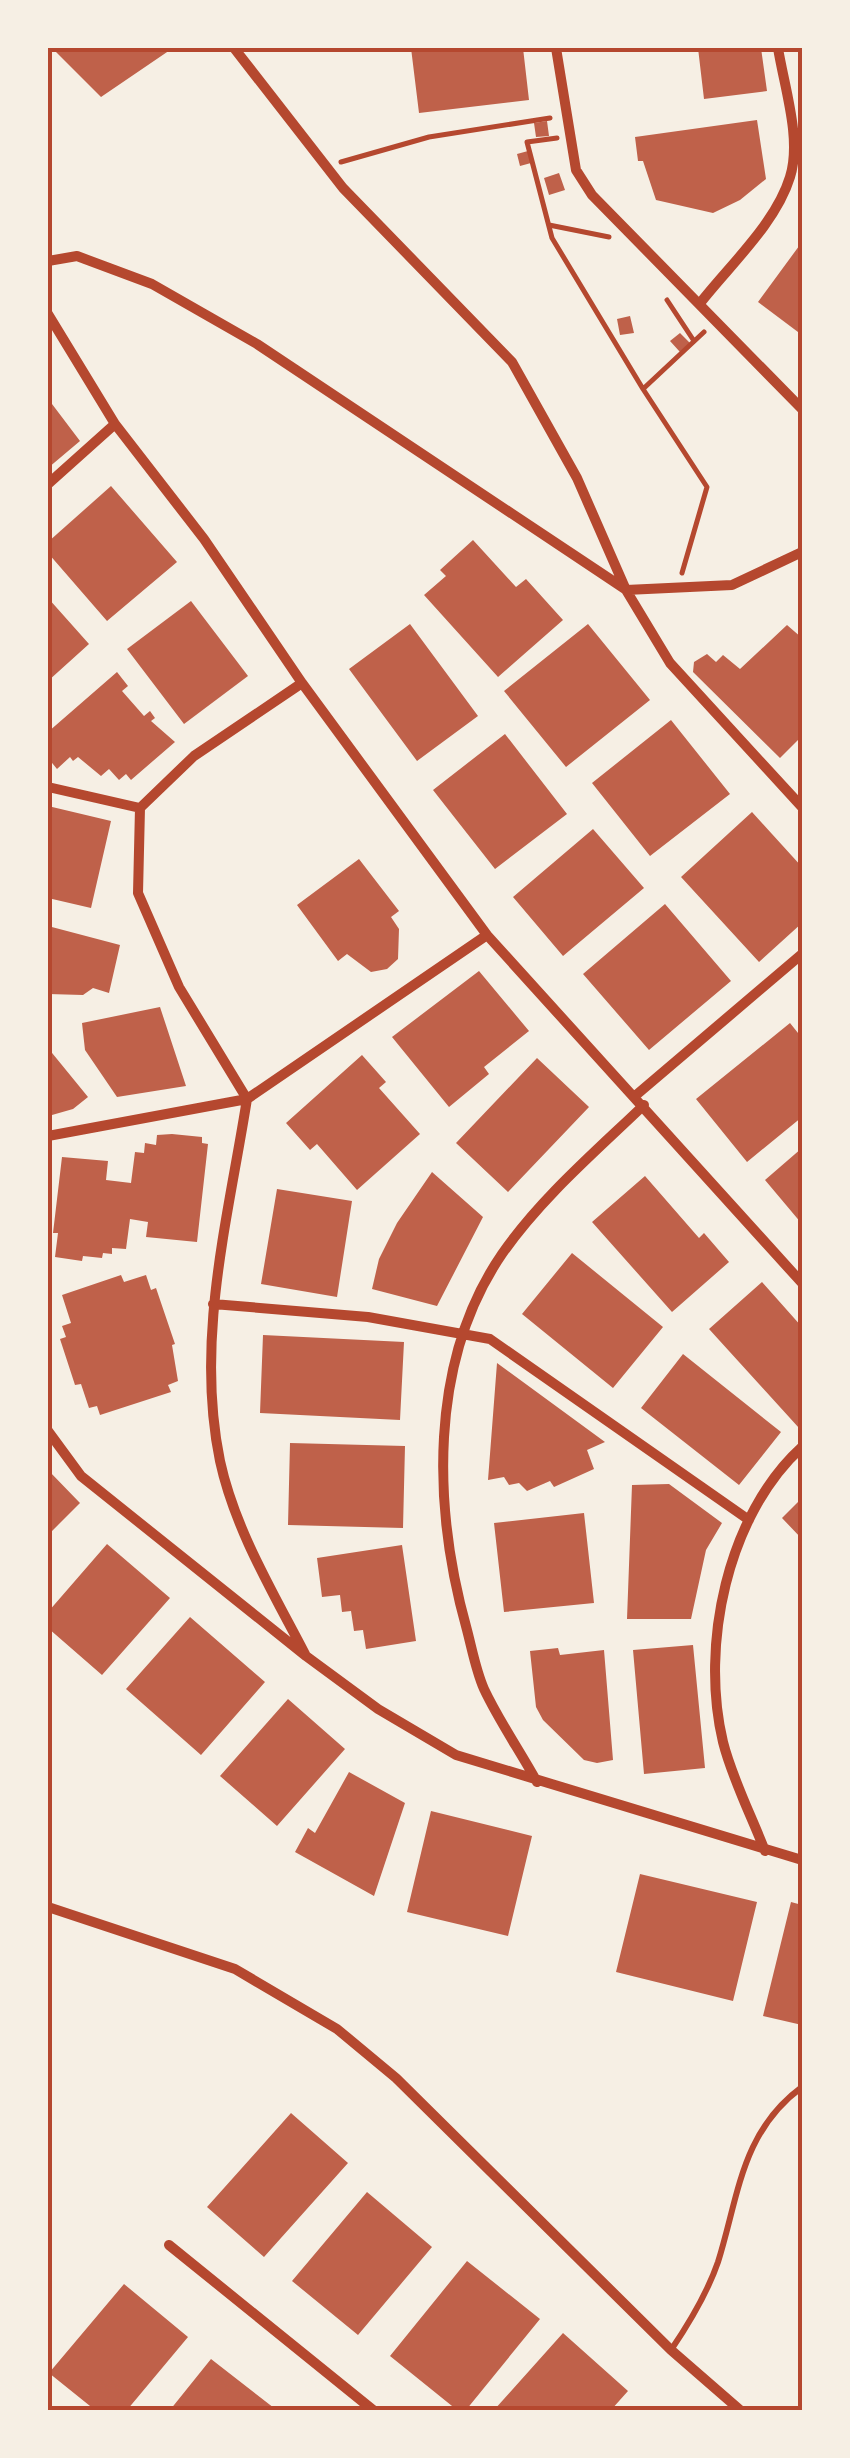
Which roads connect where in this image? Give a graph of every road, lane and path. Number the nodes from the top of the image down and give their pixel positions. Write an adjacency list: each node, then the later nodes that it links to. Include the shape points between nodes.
1 (234, 48): 6 (street)
2 (556, 48): 4 (street)
3 (778, 48): 10 (street, via 792,136 790,176 772,212)
4 (568, 116): 5 (street); 6 (path, via 428,137)
5 (571, 136): 7 (path, via 527,142); 10 (street, via 576,170 592,195)
6 (326, 166): 19 (street, via 512,362 577,478)
7 (549, 225): 8 (path); 13 (path)
8 (609, 237)
9 (48, 261): 19 (street, via 76,256 152,284 257,344)
10 (701, 302): 12 (street)
11 (48, 314): 15 (street)
12 (716, 319): 13 (path); 14 (street)
13 (643, 389): 18 (path, via 707,487)
14 (802, 410)
15 (115, 424): 16 (street); 20 (street)
16 (48, 484)
17 (802, 552): 18 (street, via 732,585)
18 (678, 588): 19 (street)
19 (626, 590): 22 (street, via 670,664)
20 (302, 683): 23 (street, via 194,756); 24 (street)
21 (48, 787): 23 (street)
22 (802, 807)
23 (140, 808): 27 (street, via 138,893 179,987)
24 (487, 936): 26 (street); 27 (street)
25 (802, 954): 26 (street)
26 (636, 1096): 28 (street)
27 (246, 1100): 29 (street); 31 (street)
28 (644, 1105): 30 (street); 32 (street, via 562,1182 502,1255)
29 (48, 1136)
30 (802, 1283)
31 (212, 1304): 32 (street); 36 (street, via 210,1389 221,1464 251,1551)
32 (462, 1331): 35 (street, via 490,1339); 37 (street, via 446,1415 442,1492 455,1588 483,1687)
33 (48, 1431): 36 (street, via 81,1476)
34 (802, 1447): 35 (street)
35 (749, 1520): 38 (street, via 724,1584 716,1652 723,1741)
36 (306, 1656): 37 (street, via 456,1756)
37 (537, 1782): 38 (street)
38 (765, 1850): 39 (street)
39 (802, 1860)
40 (48, 1906): 43 (street, via 236,1969 337,2028)
41 (802, 2087): 43 (lane, via 751,2145 717,2264)
42 (169, 2245): 44 (street)
43 (672, 2350): 45 (street)
44 (373, 2410)
45 (740, 2410)

